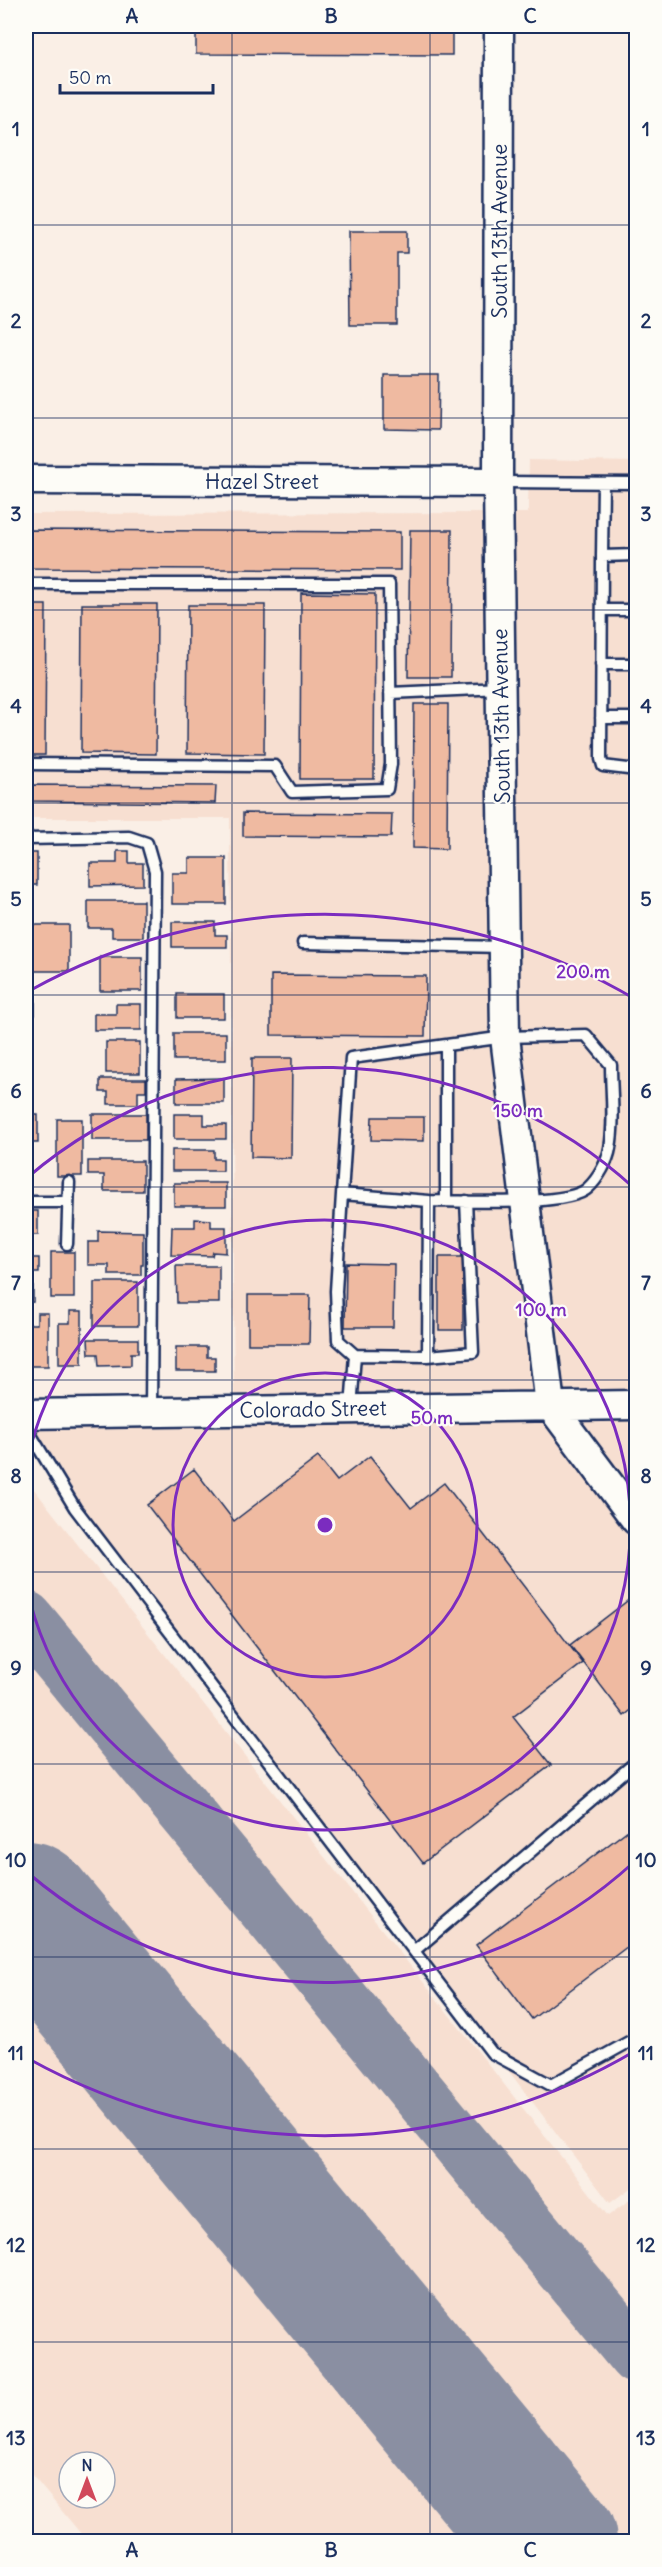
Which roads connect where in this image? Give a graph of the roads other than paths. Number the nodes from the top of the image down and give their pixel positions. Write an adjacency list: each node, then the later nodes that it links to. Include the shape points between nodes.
1 (499, 26): 3 (main road, South 13th Avenue)
2 (26, 480): 3 (main road, Hazel Street)
3 (498, 482): 4 (lane); 13 (main road, South 13th Avenue)
4 (603, 483): 5 (lane); 7 (lane)
5 (636, 483)
6 (636, 555): 7 (lane)
7 (602, 556): 9 (lane)
8 (26, 584): 14 (lane, via 389,584)
9 (602, 610): 10 (lane); 11 (lane)
10 (636, 610)
11 (602, 664): 12 (lane); 15 (lane)
12 (636, 664)
13 (501, 688): 14 (lane); 21 (main road, South 13th Avenue)
14 (390, 693): 17 (lane, via 391,764 387,789 292,792 275,766)
15 (601, 718): 16 (lane); 18 (lane, via 603,766)
16 (636, 718)
17 (26, 764)
18 (636, 770)
19 (26, 839): 38 (lane, via 129,837 147,843 155,871)
20 (303, 943): 21 (lane)
21 (504, 947): 22 (main road, South 13th Avenue)
22 (505, 1037): 23 (lane); 29 (main road, South 13th Avenue); 29 (lane, via 586,1035 611,1065 610,1147 606,1160 587,1189)
23 (446, 1045): 25 (lane, via 351,1058); 27 (lane)
24 (69, 1182): 31 (lane)
25 (342, 1194): 26 (lane); 33 (lane, via 336,1291 338,1340)
26 (429, 1201): 27 (lane); 34 (lane)
27 (446, 1201): 28 (lane)
28 (466, 1201): 29 (lane); 34 (lane, via 473,1352)
29 (525, 1201): 35 (main road, South 13th Avenue)
30 (26, 1202): 31 (lane)
31 (68, 1202): 32 (lane)
32 (68, 1244)
33 (355, 1355): 34 (lane); 37 (lane)
34 (428, 1356)
35 (550, 1405): 36 (main road, Colorado Street); 37 (main road, Colorado Street); 41 (main road)
36 (636, 1405)
37 (351, 1408): 38 (main road, Colorado Street)
38 (151, 1412): 39 (main road, Colorado Street)
39 (26, 1414)
40 (26, 1427): 43 (lane, via 75,1508)
41 (636, 1520)
42 (636, 1762): 43 (lane)
43 (414, 1951): 44 (lane, via 492,2053 551,2085)
44 (636, 2038)

